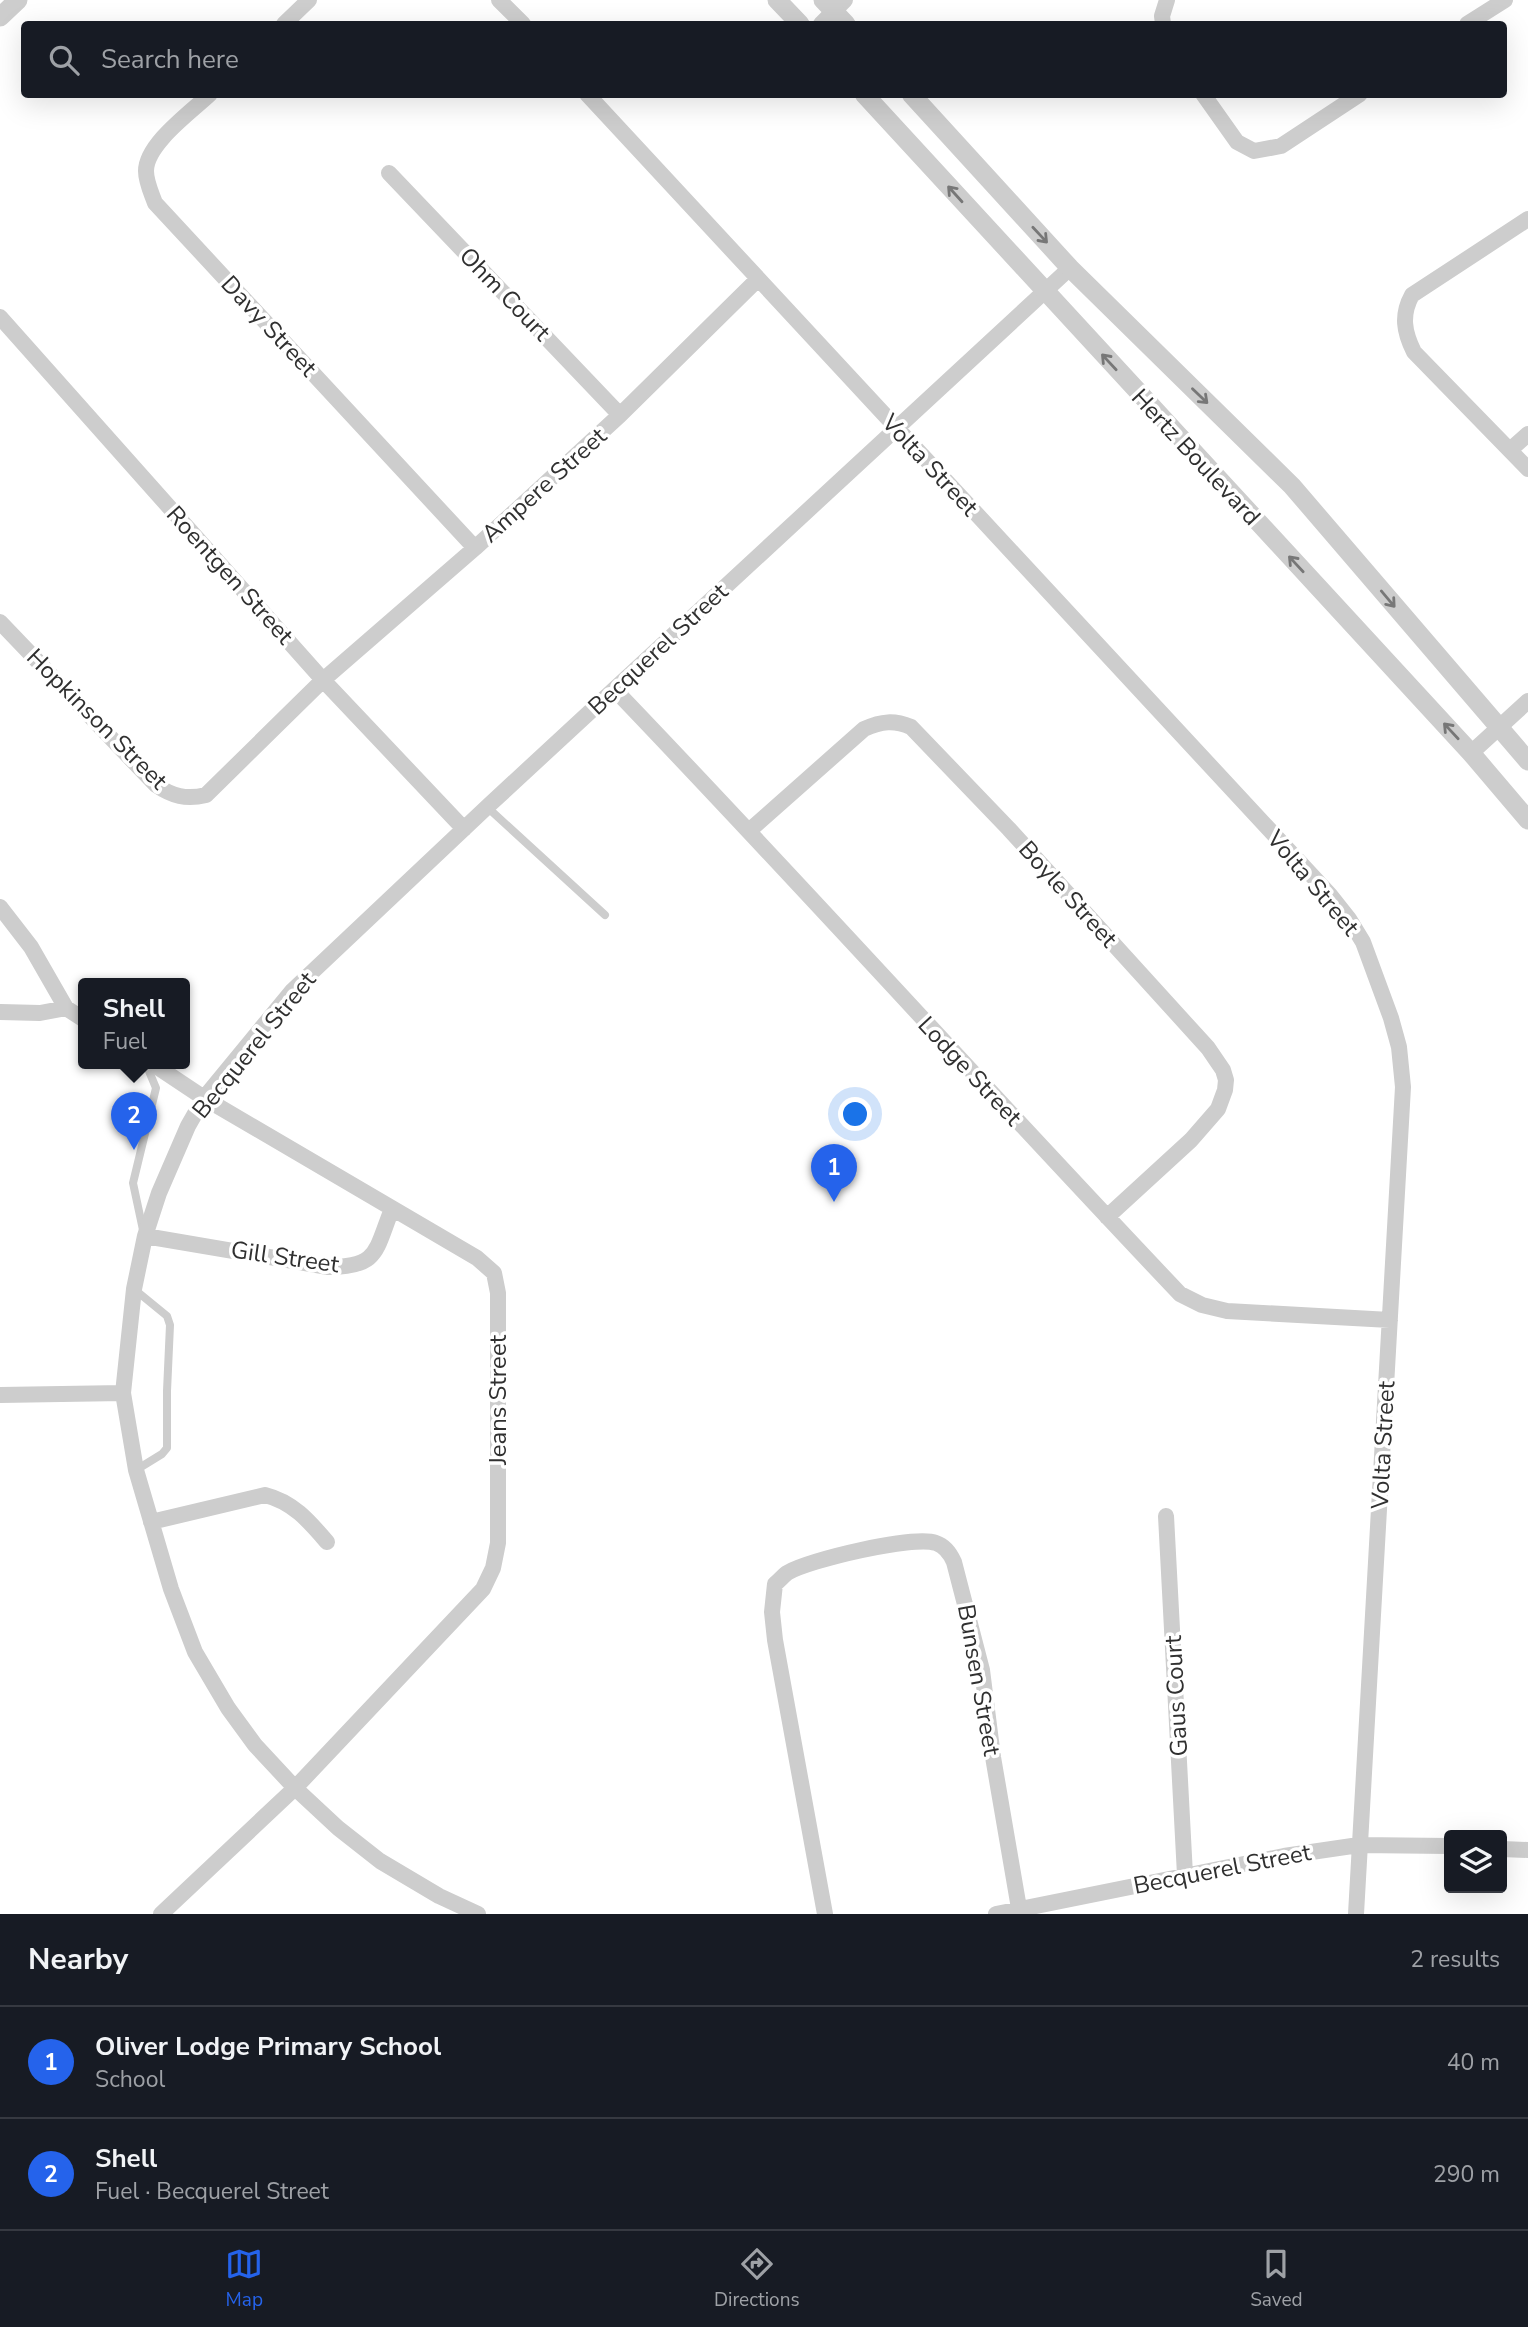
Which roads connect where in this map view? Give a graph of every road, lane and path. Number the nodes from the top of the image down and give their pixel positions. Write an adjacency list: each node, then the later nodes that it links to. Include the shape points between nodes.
1 (18, 0): 7 (street)
2 (309, 0): 8 (street)
3 (499, 0): 9 (street)
4 (778, 0): 10 (street)
5 (1167, 0): 11 (street)
6 (1505, 0): 12 (street)
7 (0, 17)
8 (287, 21)
9 (520, 21)
10 (797, 21)
11 (1163, 21)
12 (1472, 21)
13 (206, 98): 30 (street, Davy Street, via 151,153 145,167 155,203)
14 (591, 98): 22 (street)
15 (868, 98): 23 (street, Hertz Boulevard, one-way to 15)
16 (915, 98): 21 (street, Hertz Boulevard, one-way to 21)
17 (1206, 98): 18 (street, via 1237,142 1254,151 1281,146)
18 (1354, 98)
19 (389, 173): 25 (street, Ohm Court)
20 (1528, 219): 28 (street, via 1412,295 1405,307 1407,339 1414,352)
21 (1070, 268): 23 (street, Becquerel Street); 35 (street, Hertz Boulevard, one-way to 35, via 1292,486)
22 (757, 280): 25 (street, Ampere Street); 26 (street, Volta Street)
23 (1044, 292): 26 (street, Becquerel Street); 36 (street, Hertz Boulevard, one-way to 23)
24 (0, 317): 32 (street, Roentgen Street)
25 (620, 415): 30 (street, Ampere Street)
26 (896, 428): 33 (street, Becquerel Street); 54 (street, Volta Street, via 1330,895 1363,942 1397,1037 1403,1087)
27 (1528, 434): 28 (street)
28 (1510, 450): 29 (street)
29 (1528, 469)
30 (475, 548): 32 (street, Ampere Street)
31 (0, 622): 32 (street, Hopkinson Street, via 156,785 183,798 206,795)
32 (323, 680): 40 (street, Roentgen Street)
33 (615, 690): 38 (street, Becquerel Street); 41 (street, Lodge Street)
34 (1528, 701): 35 (street)
35 (1497, 728): 36 (street); 37 (street, Hertz Boulevard)
36 (1471, 753): 39 (street, Hertz Boulevard)
37 (1528, 761)
38 (487, 807): 40 (street, Becquerel Street); 43 (lane)
39 (1528, 820)
40 (464, 829): 49 (street, Becquerel Street, via 292,991)
41 (750, 830): 51 (street, Lodge Street); 51 (street, Boyle Street, via 864,729 888,722 911,727 1009,829 1208,1048 1226,1080 1219,1109)
42 (0, 907): 44 (street)
43 (604, 915)
44 (66, 1008): 45 (street); 46 (street)
45 (0, 1012)
46 (78, 1016)
47 (148, 1069): 52 (lane, via 156,1088 133,1183)
48 (160, 1069): 49 (street)
49 (204, 1098): 50 (street, Jeans Street); 52 (street, Becquerel Street, via 163,1182)
50 (392, 1209): 52 (street, Gill Street, via 373,1254 364,1263 349,1267); 61 (street, Jeans Street, via 477,1258 494,1273 498,1285 498,1543 483,1589)
51 (1107, 1217): 54 (street, Lodge Street, via 1180,1294 1202,1305 1227,1311)
52 (145, 1236): 53 (street, Becquerel Street)
53 (134, 1289): 55 (street, Becquerel Street); 57 (lane, via 167,1316 170,1325 167,1447)
54 (1390, 1320): 62 (street, Volta Street)
55 (123, 1393): 56 (street); 57 (street, Becquerel Street)
56 (0, 1395)
57 (136, 1470): 59 (street, Becquerel Street)
58 (1166, 1516): 66 (street, Gaus Court)
59 (151, 1522): 60 (street, via 265,1495 300,1512); 61 (street, Becquerel Street, via 195,1652 255,1745)
60 (327, 1542)
61 (295, 1788): 68 (street, Jeans Street); 69 (street, Becquerel Street, via 380,1861)
62 (1359, 1845): 63 (street, Becquerel Street); 66 (street, Becquerel Street); 72 (street, Volta Street)
63 (1444, 1846)
64 (1507, 1849): 65 (street)
65 (1528, 1850)
66 (1185, 1875): 67 (street, Becquerel Street)
67 (1019, 1912): 70 (street, Bunsen Street, via 982,1670 954,1562 944,1547 932,1541 848,1553 796,1569 775,1584 775,1640); 71 (street, Becquerel Street)
68 (161, 1914)
69 (478, 1914)
70 (825, 1914)
71 (996, 1914)
72 (1356, 1914)

